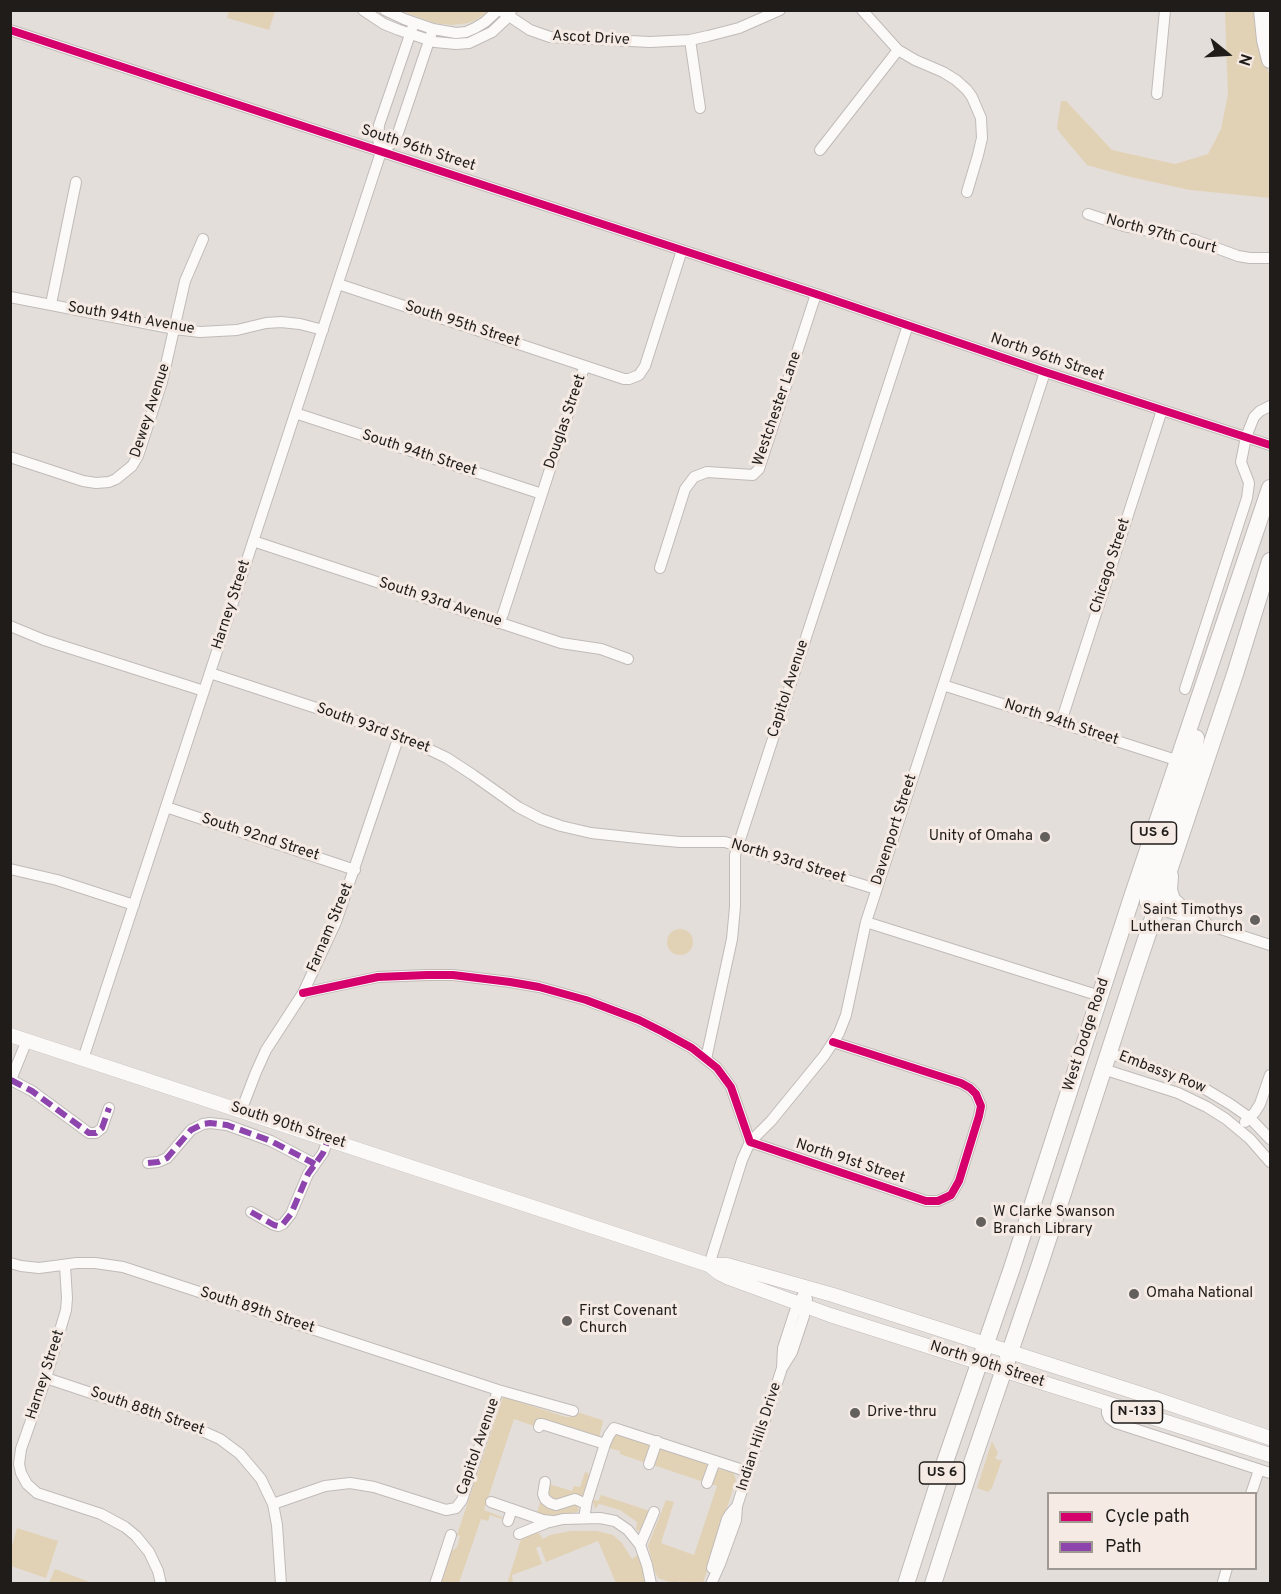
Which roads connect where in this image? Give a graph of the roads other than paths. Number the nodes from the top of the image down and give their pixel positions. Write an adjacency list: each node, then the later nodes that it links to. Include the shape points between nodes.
1 (363, 10): 11 (street)
2 (385, 10): 8 (street)
3 (780, 10): 13 (street, Ascot Drive, via 739,28)
4 (862, 10): 14 (street)
5 (1166, 10): 16 (street)
6 (504, 12): 9 (street, via 466,32); 12 (street, via 492,32 469,43); 13 (street, Ascot Drive, via 530,30 550,37)
7 (1262, 14): 15 (highway)
8 (414, 22): 9 (street); 11 (street)
9 (433, 29): 12 (street)
10 (10, 30): 19 (street, South 96th Street)
11 (410, 34): 12 (street); 19 (street, via 379,125)
12 (429, 40): 19 (street, via 398,133)
13 (690, 40): 17 (street)
14 (897, 50): 18 (street); 21 (street, via 956,80 977,107 982,138)
15 (1270, 60)
16 (1157, 94)
17 (700, 108)
18 (820, 150)
19 (381, 152): 24 (street, South 96th Street); 26 (street, Harney Street)
20 (76, 182): 29 (street)
21 (967, 192)
22 (1088, 214): 25 (street, North 97th Court, via 1124,226 1195,240 1238,256)
23 (202, 238): 31 (street, Dewey Avenue, via 186,281)
24 (682, 250): 27 (street, South 96th Street); 33 (street, Douglas Street, via 642,372 624,379)
25 (1270, 258)
26 (338, 284): 32 (street, Harney Street); 33 (street, South 95th Street)
27 (816, 294): 30 (street, North 96th Street); 45 (street, Westchester Lane, via 759,469 753,475 707,472 694,477 685,489)
28 (10, 297): 29 (street, South 94th Avenue)
29 (51, 304): 31 (street, South 94th Avenue)
30 (908, 326): 34 (street, North 96th Street); 59 (street, Capitol Avenue)
31 (175, 329): 32 (street, South 94th Avenue, via 216,332 281,322); 40 (street, Dewey Avenue, via 138,456 123,475 109,482 83,481)
32 (322, 330): 37 (street, Harney Street)
33 (585, 366): 42 (street, Douglas Street)
34 (1045, 372): 36 (street, North 96th Street); 50 (street, Davenport Street)
35 (1270, 406): 38 (street, via 1254,417)
36 (1162, 410): 38 (street, North 96th Street); 54 (street, Chicago Street)
37 (295, 413): 42 (street, South 94th Street); 43 (street, Harney Street)
38 (1246, 437): 39 (street, North 96th Street); 52 (street, via 1241,462 1249,483 1247,498)
39 (1270, 445)
40 (10, 457)
41 (1270, 488): 51 (highway, West Dodge Road / US 6)
42 (542, 495): 46 (street, Douglas Street)
43 (253, 541): 46 (street, South 93rd Avenue); 49 (street, Harney Street)
44 (1270, 561): 60 (highway, West Dodge Road / US 6)
45 (660, 568)
46 (499, 623): 48 (street, South 93rd Avenue)
47 (10, 626): 53 (street)
48 (628, 659)
49 (210, 673): 53 (street, Harney Street); 55 (street, South 93rd Street)
50 (943, 685): 54 (street, North 94th Street); 63 (street, Davenport Street)
51 (1204, 687): 56 (highway, West Dodge Road / US 6); 65 (highway, via 1191,761 1147,895 1148,902)
52 (1185, 689)
53 (204, 691): 57 (street, Harney Street)
54 (1061, 722): 56 (street, North 94th Street)
55 (399, 736): 58 (street, South 93rd Street, via 447,758 533,815); 62 (street, Farnam Street)
56 (1179, 761): 70 (highway, West Dodge Road / US 6)
57 (166, 807): 62 (street, South 92nd Street); 64 (street, Harney Street)
58 (591, 833): 59 (street, North 93rd Street)
59 (738, 845): 63 (street, North 93rd Street); 75 (street, Capitol Avenue, via 732,939)
60 (1173, 856): 65 (highway, West Dodge Road / US 6); 67 (highway, via 1169,884 1172,900)
61 (10, 869): 64 (street)
62 (355, 870): 69 (street, Farnam Street)
63 (876, 889): 66 (street, Davenport Street)
64 (134, 905): 74 (street, Harney Street)
65 (1156, 908): 67 (street); 76 (highway, West Dodge Road / US 6)
66 (866, 922): 70 (street); 73 (street, Davenport Street, via 850,1004)
67 (1202, 922): 68 (street)
68 (1270, 945)
69 (303, 993): 75 (street, via 364,979 405,975 453,975 539,987 639,1020); 82 (street, Farnam Street, via 266,1050)
70 (1100, 996): 98 (highway, West Dodge Road / US 6)
71 (10, 1035): 72 (main road, South 90th Street)
72 (27, 1040): 74 (main road, South 90th Street); 78 (street)
73 (834, 1042): 87 (street, Davenport Street); 87 (street, North 91st Street, via 964,1084 976,1094 979,1116 951,1195 932,1202 921,1200)
74 (83, 1059): 82 (main road, South 90th Street)
75 (706, 1059): 87 (street, via 732,1087)
76 (1106, 1061): 79 (street, Embassy Row, via 1172,1075); 80 (street, Embassy Row); 99 (highway, West Dodge Road / US 6)
77 (1270, 1075): 83 (street, via 1260,1104)
78 (11, 1083): 81 (street, via 32,1091 93,1134 102,1128)
79 (1200, 1086): 80 (street); 83 (street, Embassy Row)
80 (1192, 1099): 84 (street, Embassy Row)
81 (109, 1108)
82 (241, 1111): 86 (main road, South 90th Street)
83 (1250, 1118): 84 (street); 85 (street, Embassy Row)
84 (1238, 1129): 88 (street, Embassy Row)
85 (1270, 1138)
86 (328, 1140): 90 (street); 92 (main road, South 90th Street)
87 (750, 1142): 94 (street, Davenport Street)
88 (1270, 1162)
89 (148, 1163): 90 (street, via 167,1158 191,1130 210,1123 271,1141)
90 (315, 1164): 91 (street, via 283,1224 274,1225)
91 (251, 1212)
92 (566, 1218): 94 (main road, North 90th Street)
93 (10, 1263): 95 (street, South 89th Street, via 39,1268)
94 (709, 1265): 96 (main road, North 90th Street, via 724,1264); 97 (main road, North 90th Street, via 729,1278)
95 (64, 1266): 102 (street, Harney Street, via 66,1310); 103 (street, South 89th Street, via 95,1263 123,1267)
96 (807, 1287): 97 (street, Indian Hills Drive); 98 (main road, North 90th Street)
97 (802, 1305): 100 (main road, North 90th Street); 114 (street, Indian Hills Drive, via 783,1348 782,1368)
98 (986, 1343): 99 (main road, North 90th Street / N-133); 100 (highway, West Dodge Road / US 6)
99 (1011, 1351): 101 (highway, West Dodge Road / US 6); 107 (main road, North 90th Street / N-133)
100 (979, 1363): 101 (main road, North 90th Street / N-133); 136 (highway, West Dodge Road / US 6)
101 (1004, 1371): 104 (main road, North 90th Street / N-133); 137 (highway, West Dodge Road / US 6)
102 (46, 1378): 119 (street, South 88th Street, via 220,1439 261,1479); 133 (street, Harney Street, via 20,1456 24,1479 37,1493 101,1514 125,1527 149,1552)
103 (498, 1390): 105 (street, South 89th Street); 119 (street, Capitol Avenue, via 460,1504 452,1510 350,1483 325,1486)
104 (1107, 1403): 110 (main road, North 90th Street / N-133); 113 (street, via 1109,1418 1116,1423)
105 (573, 1411)
106 (539, 1427): 109 (street, via 542,1424)
107 (1270, 1438)
108 (657, 1442): 109 (street, via 614,1428); 111 (street); 112 (street)
109 (605, 1444): 120 (street, via 591,1469)
110 (1270, 1455)
111 (715, 1461): 114 (street); 116 (street)
112 (649, 1464)
113 (1265, 1471): 117 (street)
114 (748, 1472): 132 (street, Indian Hills Drive, via 737,1506 728,1516)
115 (545, 1482): 120 (street, via 543,1494 550,1503 575,1499)
116 (707, 1483)
117 (1252, 1492)
118 (491, 1502): 121 (street)
119 (273, 1504): 134 (street)
120 (586, 1504): 123 (street)
121 (512, 1509): 124 (street); 125 (street)
122 (654, 1512): 128 (street)
123 (584, 1518): 125 (street); 128 (street, via 620,1524)
124 (508, 1521)
125 (552, 1521): 126 (street)
126 (519, 1534)
127 (451, 1535): 135 (street)
128 (639, 1545): 131 (street)
129 (1227, 1570): 130 (street)
130 (1222, 1582)
131 (654, 1583)
132 (711, 1583)
133 (161, 1584)
134 (281, 1584)
135 (435, 1584)
136 (906, 1584)
137 (933, 1584)

